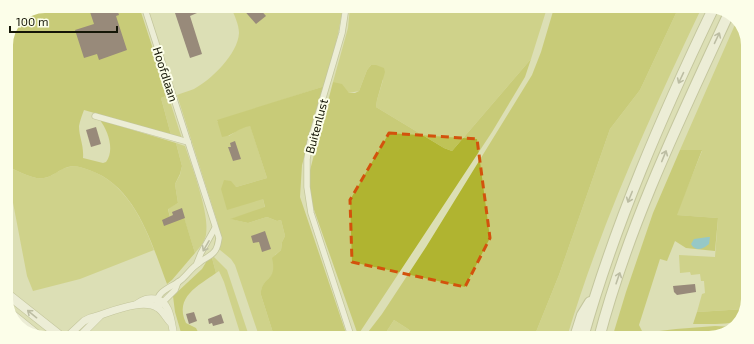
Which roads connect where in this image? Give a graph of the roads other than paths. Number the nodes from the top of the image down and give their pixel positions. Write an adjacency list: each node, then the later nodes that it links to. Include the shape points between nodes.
1 (146, 13): 6 (street, Hoofdlaan)
2 (345, 13): 17 (street, Buitenlust, via 342,33 310,142 307,187 311,213)
3 (711, 13): 12 (highway, one-way to 12, via 673,94 627,204)
4 (726, 18): 20 (highway, one-way to 4, via 648,193)
5 (95, 116): 6 (street)
6 (188, 142): 7 (street, Hoofdlaan)
7 (215, 228): 8 (street, Hoofdlaan, one-way to 8); 8 (street, Hoofdlaan, via 219,238 218,246)
8 (197, 264): 10 (street, Hoofdlaan, via 170,286)
9 (13, 299): 13 (main road, one-way to 9)
10 (159, 303): 11 (street, via 137,304); 16 (street)
11 (102, 315): 14 (street, via 84,321); 15 (street)
12 (586, 315): 18 (highway); 19 (highway)
13 (54, 331)
14 (73, 331)
15 (85, 331)
16 (173, 331)
17 (349, 331)
18 (578, 331)
19 (585, 331)
20 (601, 331)

